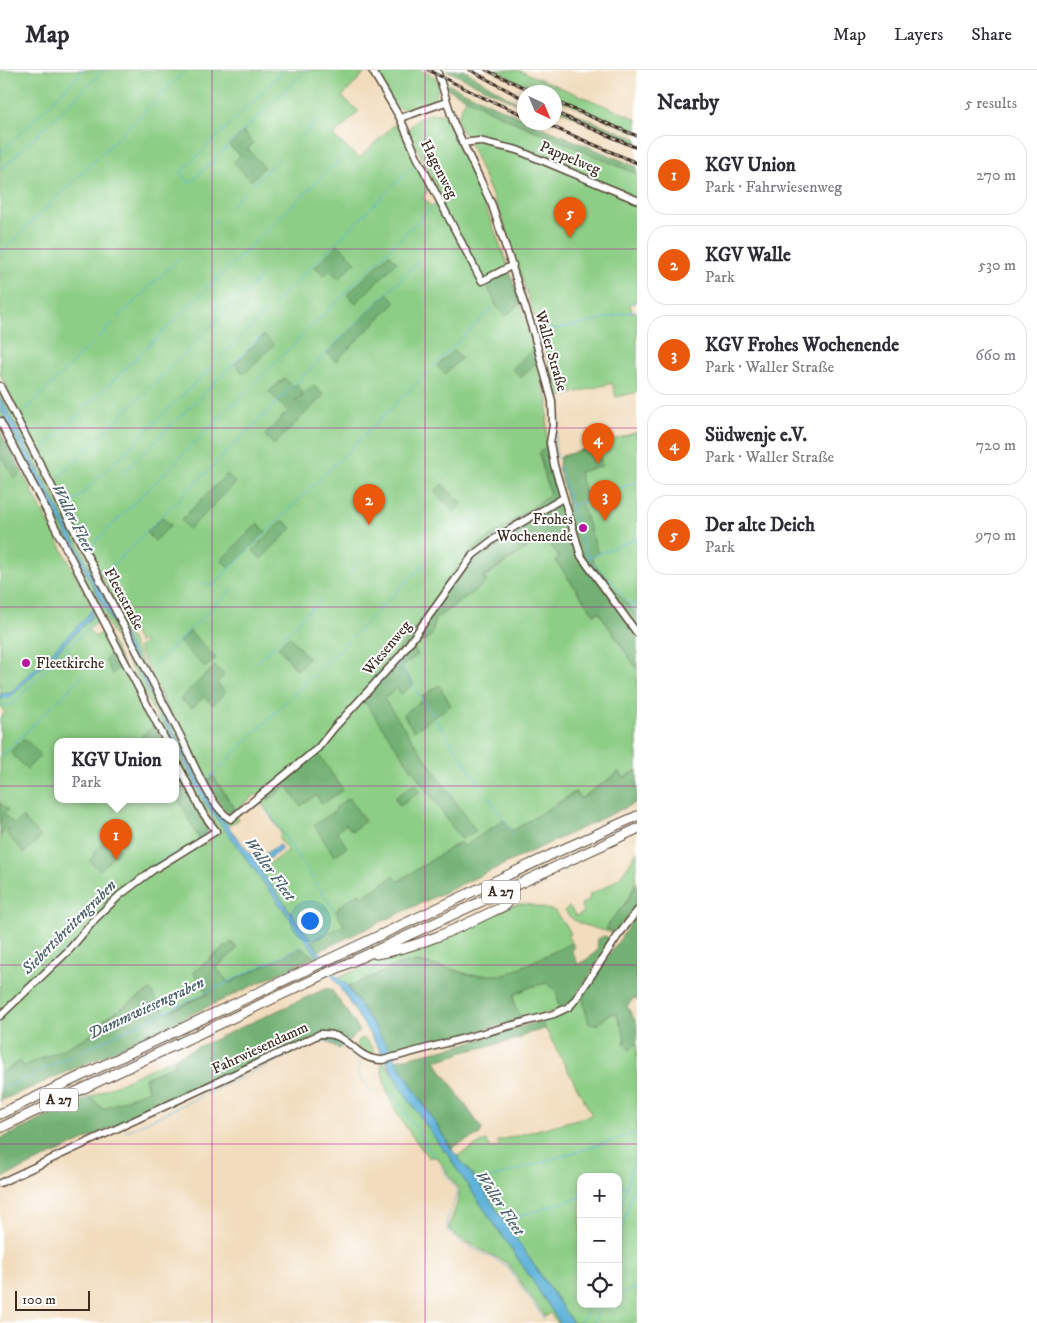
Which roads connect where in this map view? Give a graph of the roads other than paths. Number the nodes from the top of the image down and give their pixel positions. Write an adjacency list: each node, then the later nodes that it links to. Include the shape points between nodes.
1 (372, 70): 4 (street, Hagenweg)
2 (437, 70): 3 (street, Waller Straße)
3 (446, 102): 4 (street); 5 (street, Waller Straße)
4 (400, 118): 7 (street, Hagenweg, via 482,280)
5 (462, 143): 6 (street, Pappelweg, via 479,141 517,150); 7 (street, Waller Straße, via 492,205)
6 (637, 200)
7 (513, 265): 10 (street, Waller Straße, via 552,397 550,443)
8 (0, 386): 15 (street, Fleetstraße, via 204,785 225,816)
9 (0, 421): 12 (street)
10 (563, 498): 11 (street, Waller Straße, via 581,556); 15 (street, Wiesenweg, via 473,555 400,656 318,748)
11 (637, 633)
12 (164, 738)
13 (179, 766): 20 (street, via 202,812 216,831 120,895 69,950)
14 (637, 816): 21 (highway, A 27)
15 (231, 819)
16 (637, 829): 19 (highway, A 27)
17 (506, 905): 19 (highway, via 437,938)
18 (637, 911): 23 (street, Fahrwiesendamm, via 575,1000 554,1014 383,1060 361,1054 331,1033 320,1034)
19 (366, 955): 22 (highway, A 27)
20 (0, 1016)
21 (0, 1114)
22 (0, 1128)
23 (0, 1183)

